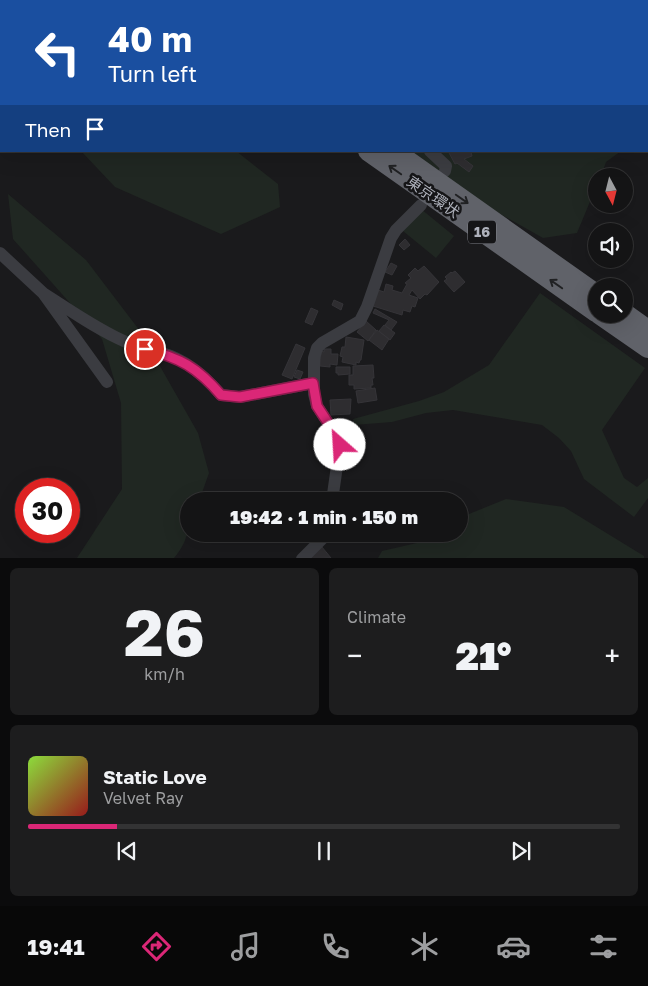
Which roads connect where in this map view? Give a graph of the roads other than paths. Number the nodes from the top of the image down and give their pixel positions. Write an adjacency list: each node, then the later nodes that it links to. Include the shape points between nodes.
1 (369, 152): 9 (highway, 東京環状 / 16, one-way to 1)
2 (395, 152): 7 (highway, 東京環状 / 16, one-way to 7)
3 (431, 152): 4 (street, via 446,166)
4 (446, 172)
5 (421, 205): 15 (street, via 390,238 360,321 317,348)
6 (0, 253): 8 (street)
7 (588, 288)
8 (43, 292): 14 (street); 15 (street, via 119,339 186,363 221,395 240,397)
9 (588, 306)
10 (633, 319): 12 (highway)
11 (612, 323): 13 (highway, 東京環状 / 16)
12 (648, 330)
13 (648, 348)
14 (107, 382)
15 (313, 383): 16 (street, via 317,406 340,445)
16 (333, 492)
17 (319, 542): 18 (street)
18 (302, 558)

